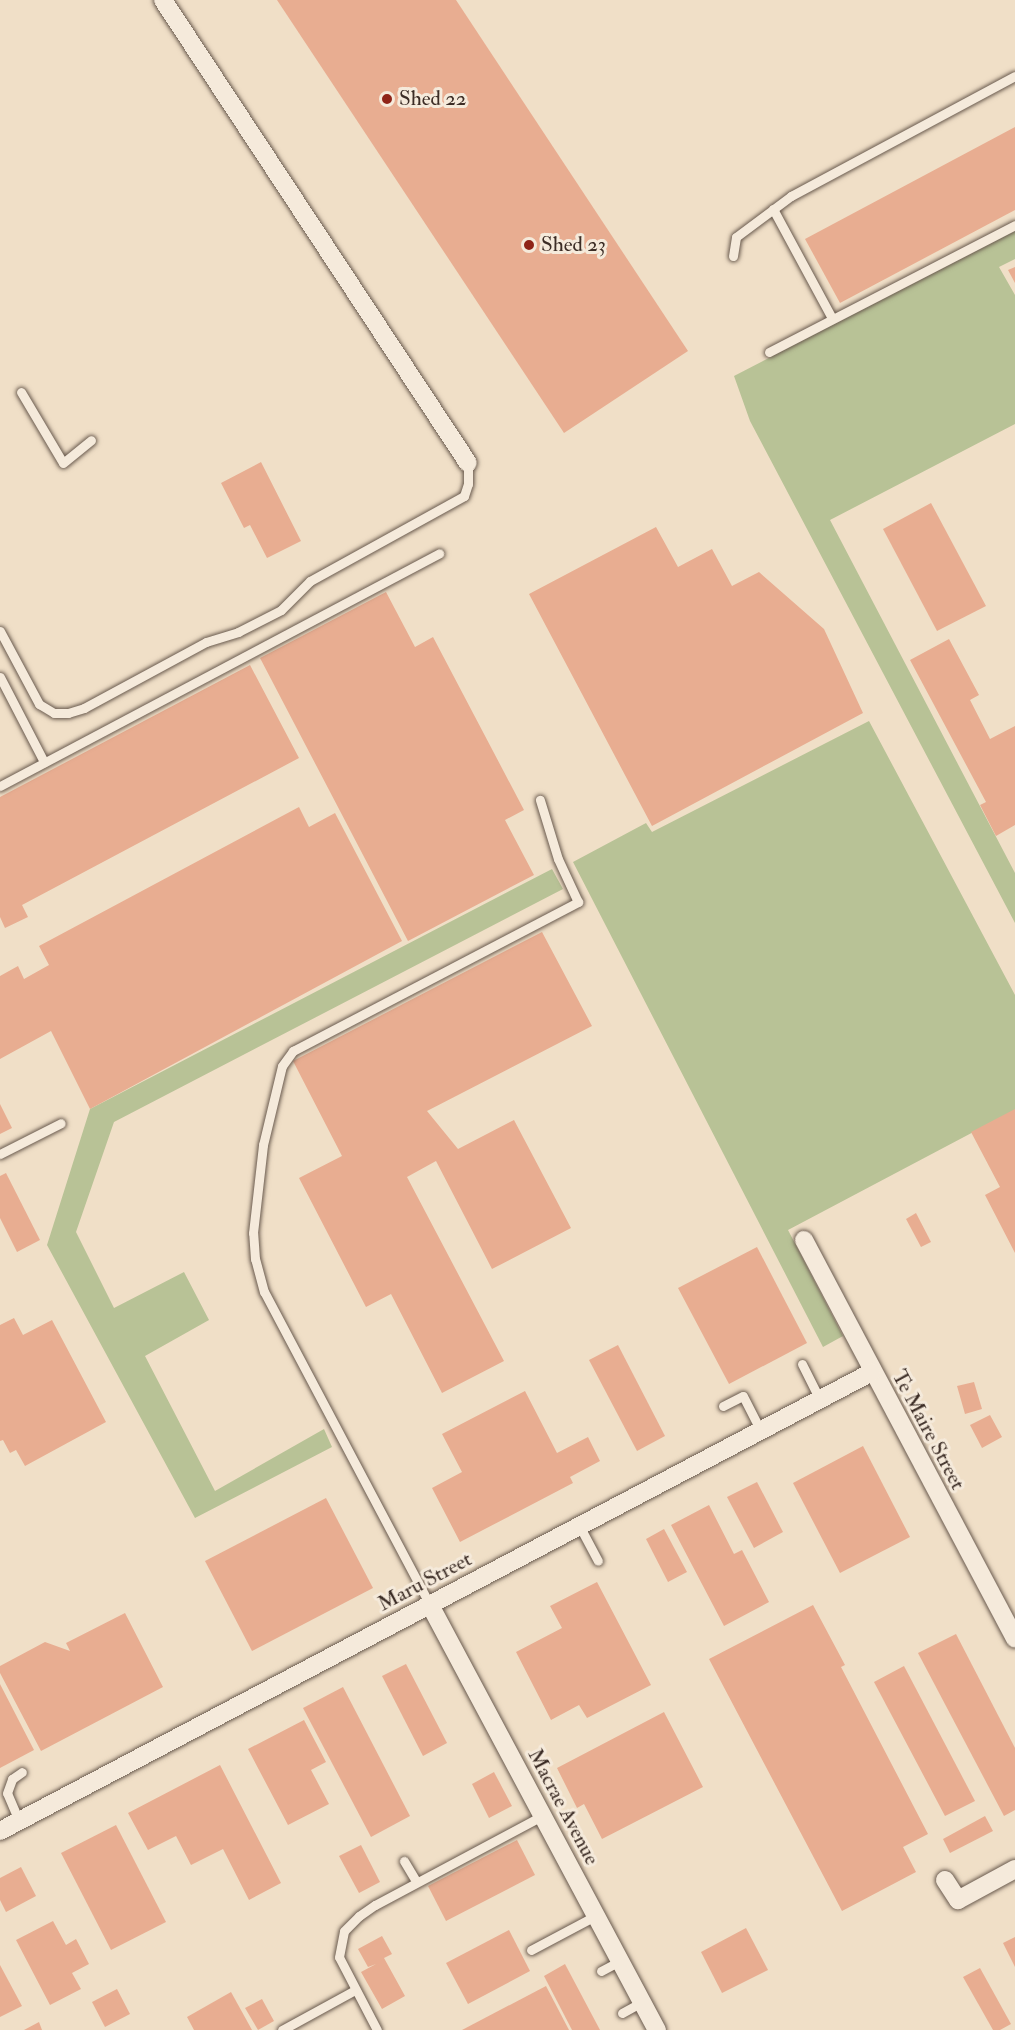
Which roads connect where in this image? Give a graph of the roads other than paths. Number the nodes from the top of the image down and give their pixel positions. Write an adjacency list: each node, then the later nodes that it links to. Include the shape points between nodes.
1 (163, 0): 10 (street)
2 (1015, 76): 3 (lane)
3 (773, 209): 5 (lane, via 736,237); 6 (lane)
4 (1015, 225): 6 (lane)
5 (733, 256)
6 (832, 318): 7 (lane)
7 (769, 352)
8 (21, 392): 9 (lane, via 63,463)
9 (91, 440)
10 (468, 463): 12 (lane, via 464,496 310,581 281,610 238,633 206,642 84,708 54,713 39,704)
11 (439, 554): 14 (lane)
12 (0, 631)
13 (0, 677): 14 (lane)
14 (44, 762): 15 (lane)
15 (0, 786)
16 (540, 800): 27 (lane, via 558,859 578,902 293,1051 282,1066 263,1145 253,1233 264,1292)
17 (61, 1123): 18 (lane)
18 (0, 1154)
19 (804, 1240): 21 (street, Te Maire Street)
20 (802, 1364): 22 (lane)
21 (872, 1372): 22 (street, Maru Street); 28 (street, Te Maire Street)
22 (820, 1400): 24 (street, Maru Street)
23 (723, 1406): 24 (lane, via 743,1396)
24 (761, 1431): 25 (street, Maru Street)
25 (580, 1527): 26 (lane); 27 (street, Maru Street)
26 (598, 1561)
27 (430, 1605): 30 (street, Macrae Avenue); 31 (street, Maru Street)
28 (1015, 1640)
29 (22, 1772): 31 (lane, via 12,1779 7,1793)
30 (542, 1816): 36 (lane); 37 (street, Macrae Avenue)
31 (19, 1821): 32 (street, Maru Street)
32 (0, 1831)
33 (404, 1861): 36 (lane)
34 (1015, 1869): 35 (street, via 958,1900)
35 (945, 1880)
36 (416, 1881): 41 (lane, via 359,1916 344,1931 339,1957)
37 (596, 1916): 38 (lane); 39 (street, Macrae Avenue)
38 (531, 1950)
39 (620, 1961): 40 (lane); 42 (street, Macrae Avenue)
40 (601, 1971)
41 (355, 1990): 44 (lane); 45 (lane)
42 (642, 2002): 43 (lane); 46 (street, Macrae Avenue)
43 (622, 2013)
44 (282, 2030)
45 (377, 2030)
46 (657, 2030)

